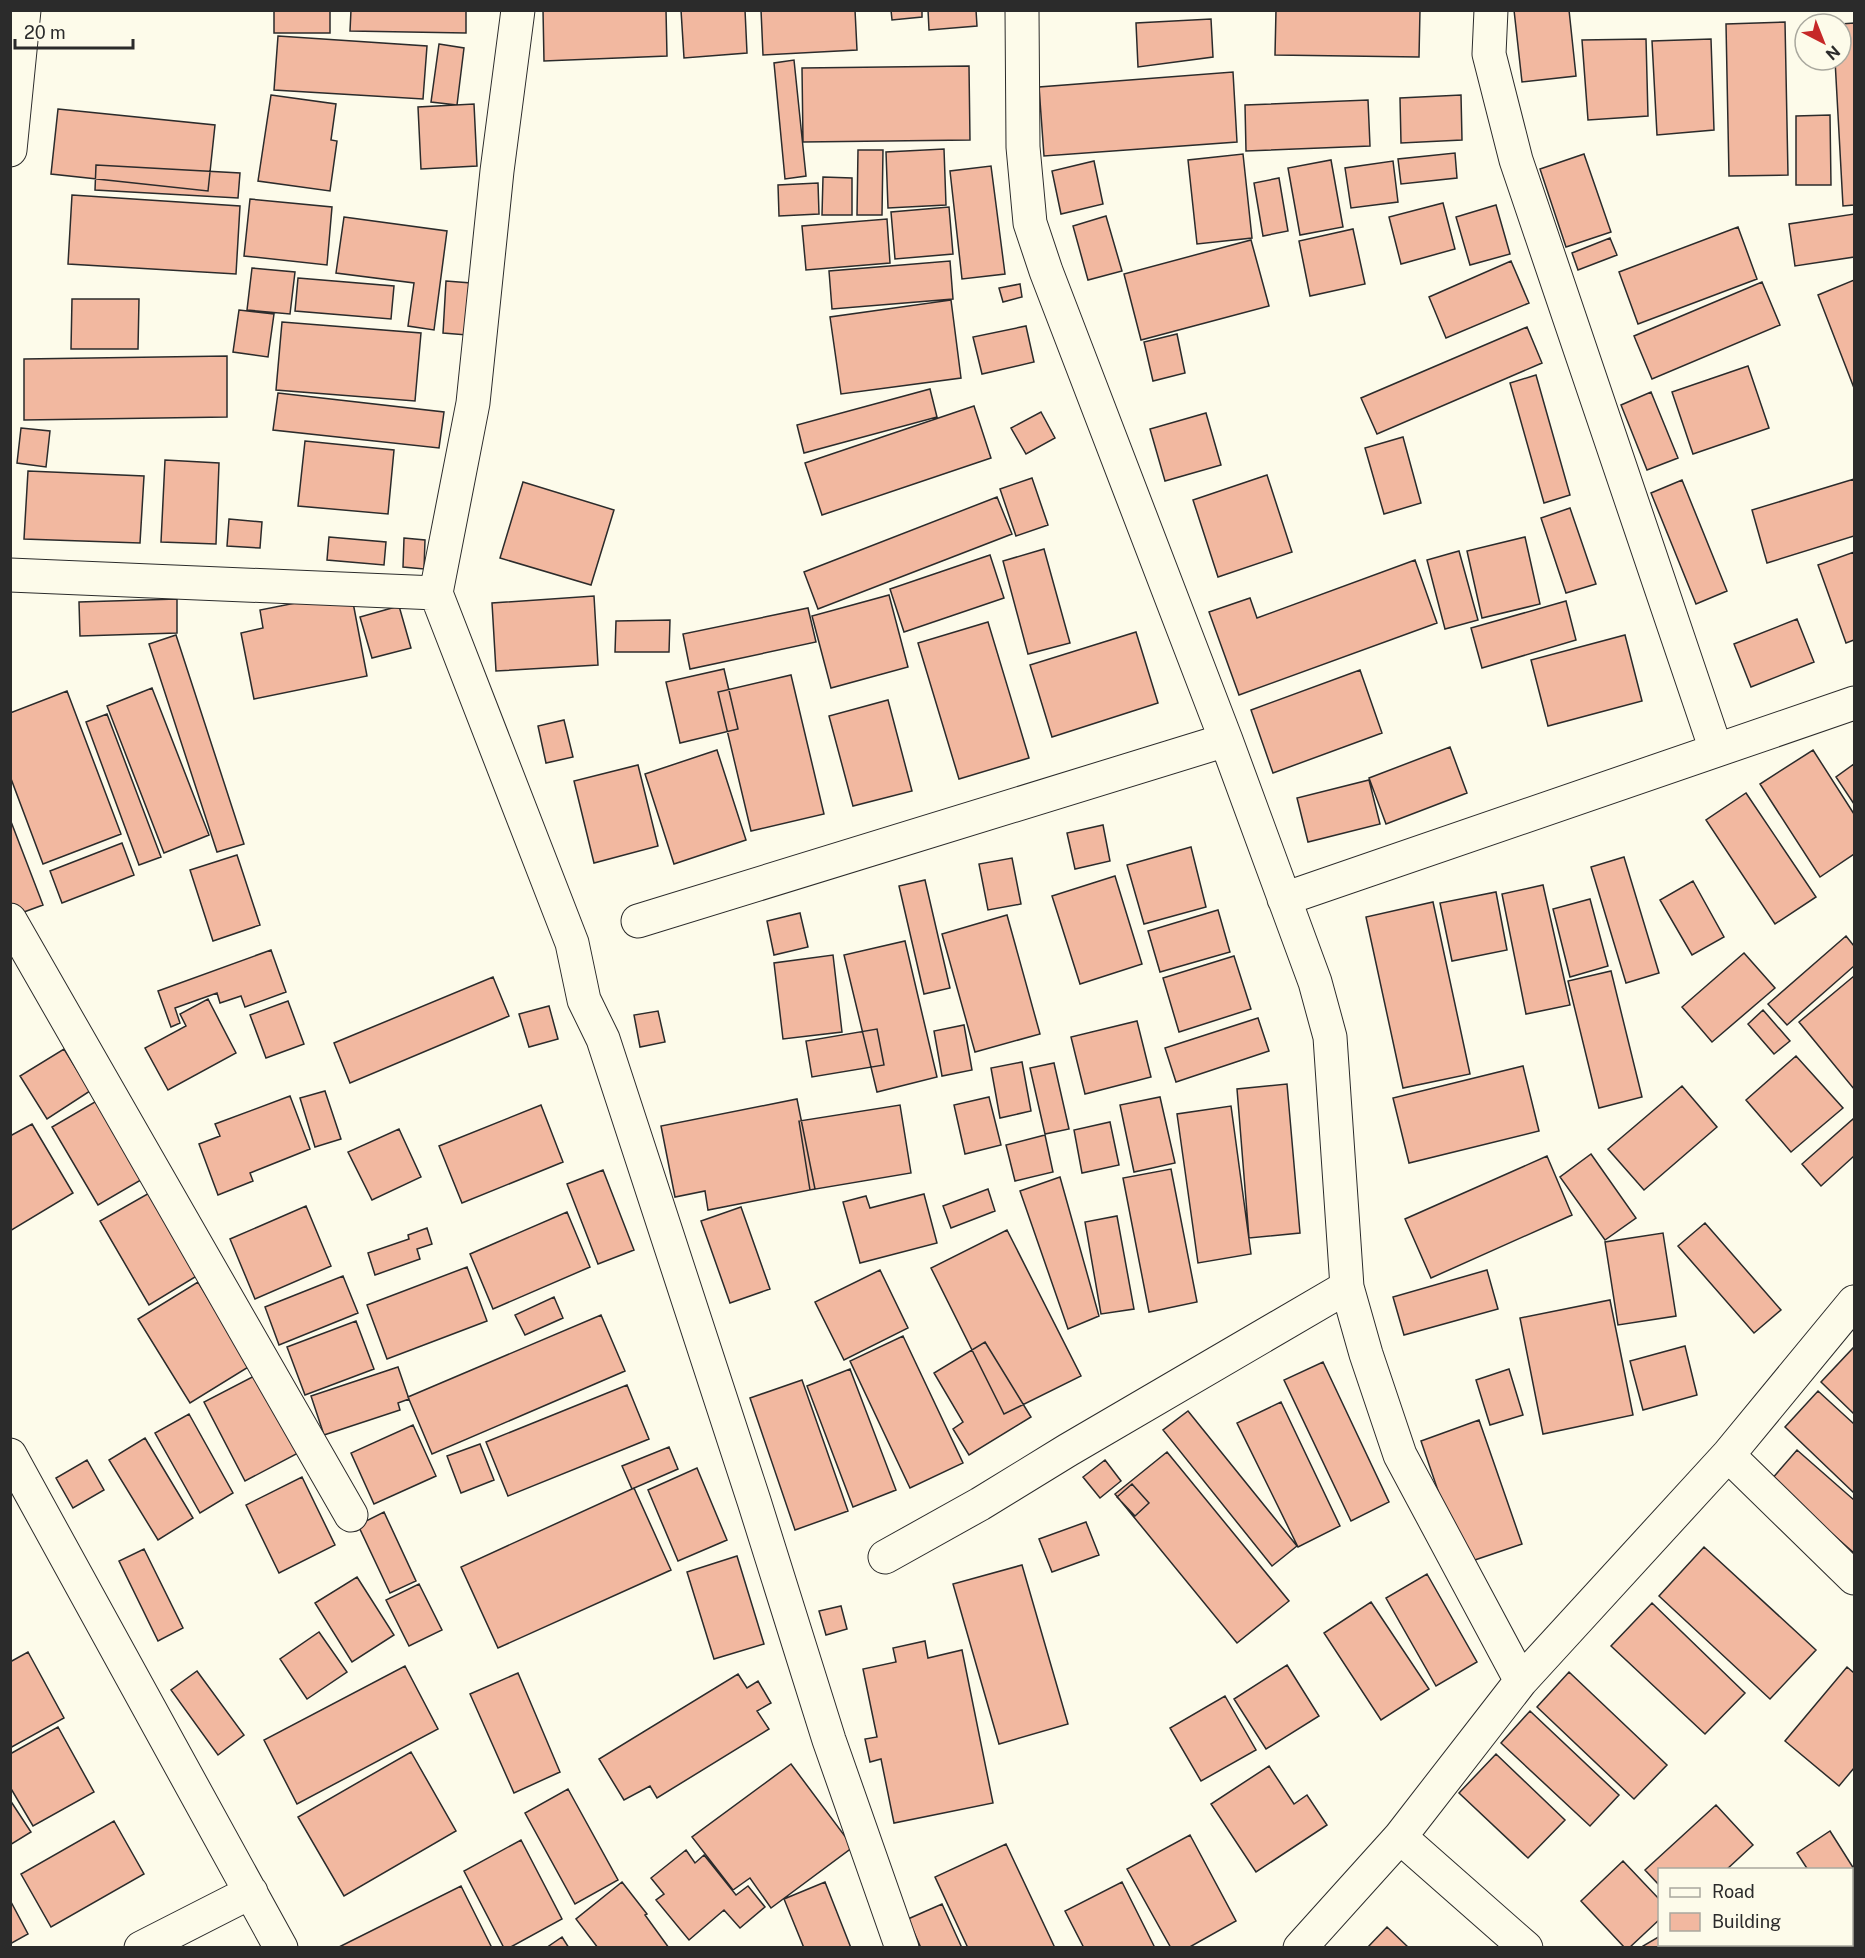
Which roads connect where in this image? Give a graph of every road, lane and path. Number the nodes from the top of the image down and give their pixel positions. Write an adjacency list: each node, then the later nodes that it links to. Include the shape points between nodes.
1 (24, 10): 5 (street)
2 (518, 10): 7 (street, via 473,403)
3 (1022, 10): 9 (street, via 1023,147 1030,223)
4 (1491, 10): 10 (street, via 1489,54 1516,160)
5 (10, 150)
6 (10, 576): 7 (street)
7 (436, 593): 26 (street, via 572,943 584,1000 603,1039 829,1740)
8 (1854, 703): 10 (street)
9 (1226, 740): 11 (street); 13 (street)
10 (1716, 750): 11 (street)
11 (1284, 899): 14 (street, via 1316,982 1330,1037)
12 (10, 920): 18 (street)
13 (638, 921)
14 (1347, 1287): 19 (street); 21 (street, via 1400,1455)
15 (1854, 1302): 17 (street)
16 (10, 1455): 23 (street)
17 (1728, 1455): 20 (street); 21 (street)
18 (351, 1515)
19 (885, 1557)
20 (1854, 1578)
21 (1521, 1681): 22 (street)
22 (1400, 1837): 27 (street); 28 (street)
23 (251, 1892): 24 (street); 25 (street)
24 (141, 1947)
25 (281, 1947)
26 (902, 1947)
27 (1299, 1947)
28 (1526, 1947)

